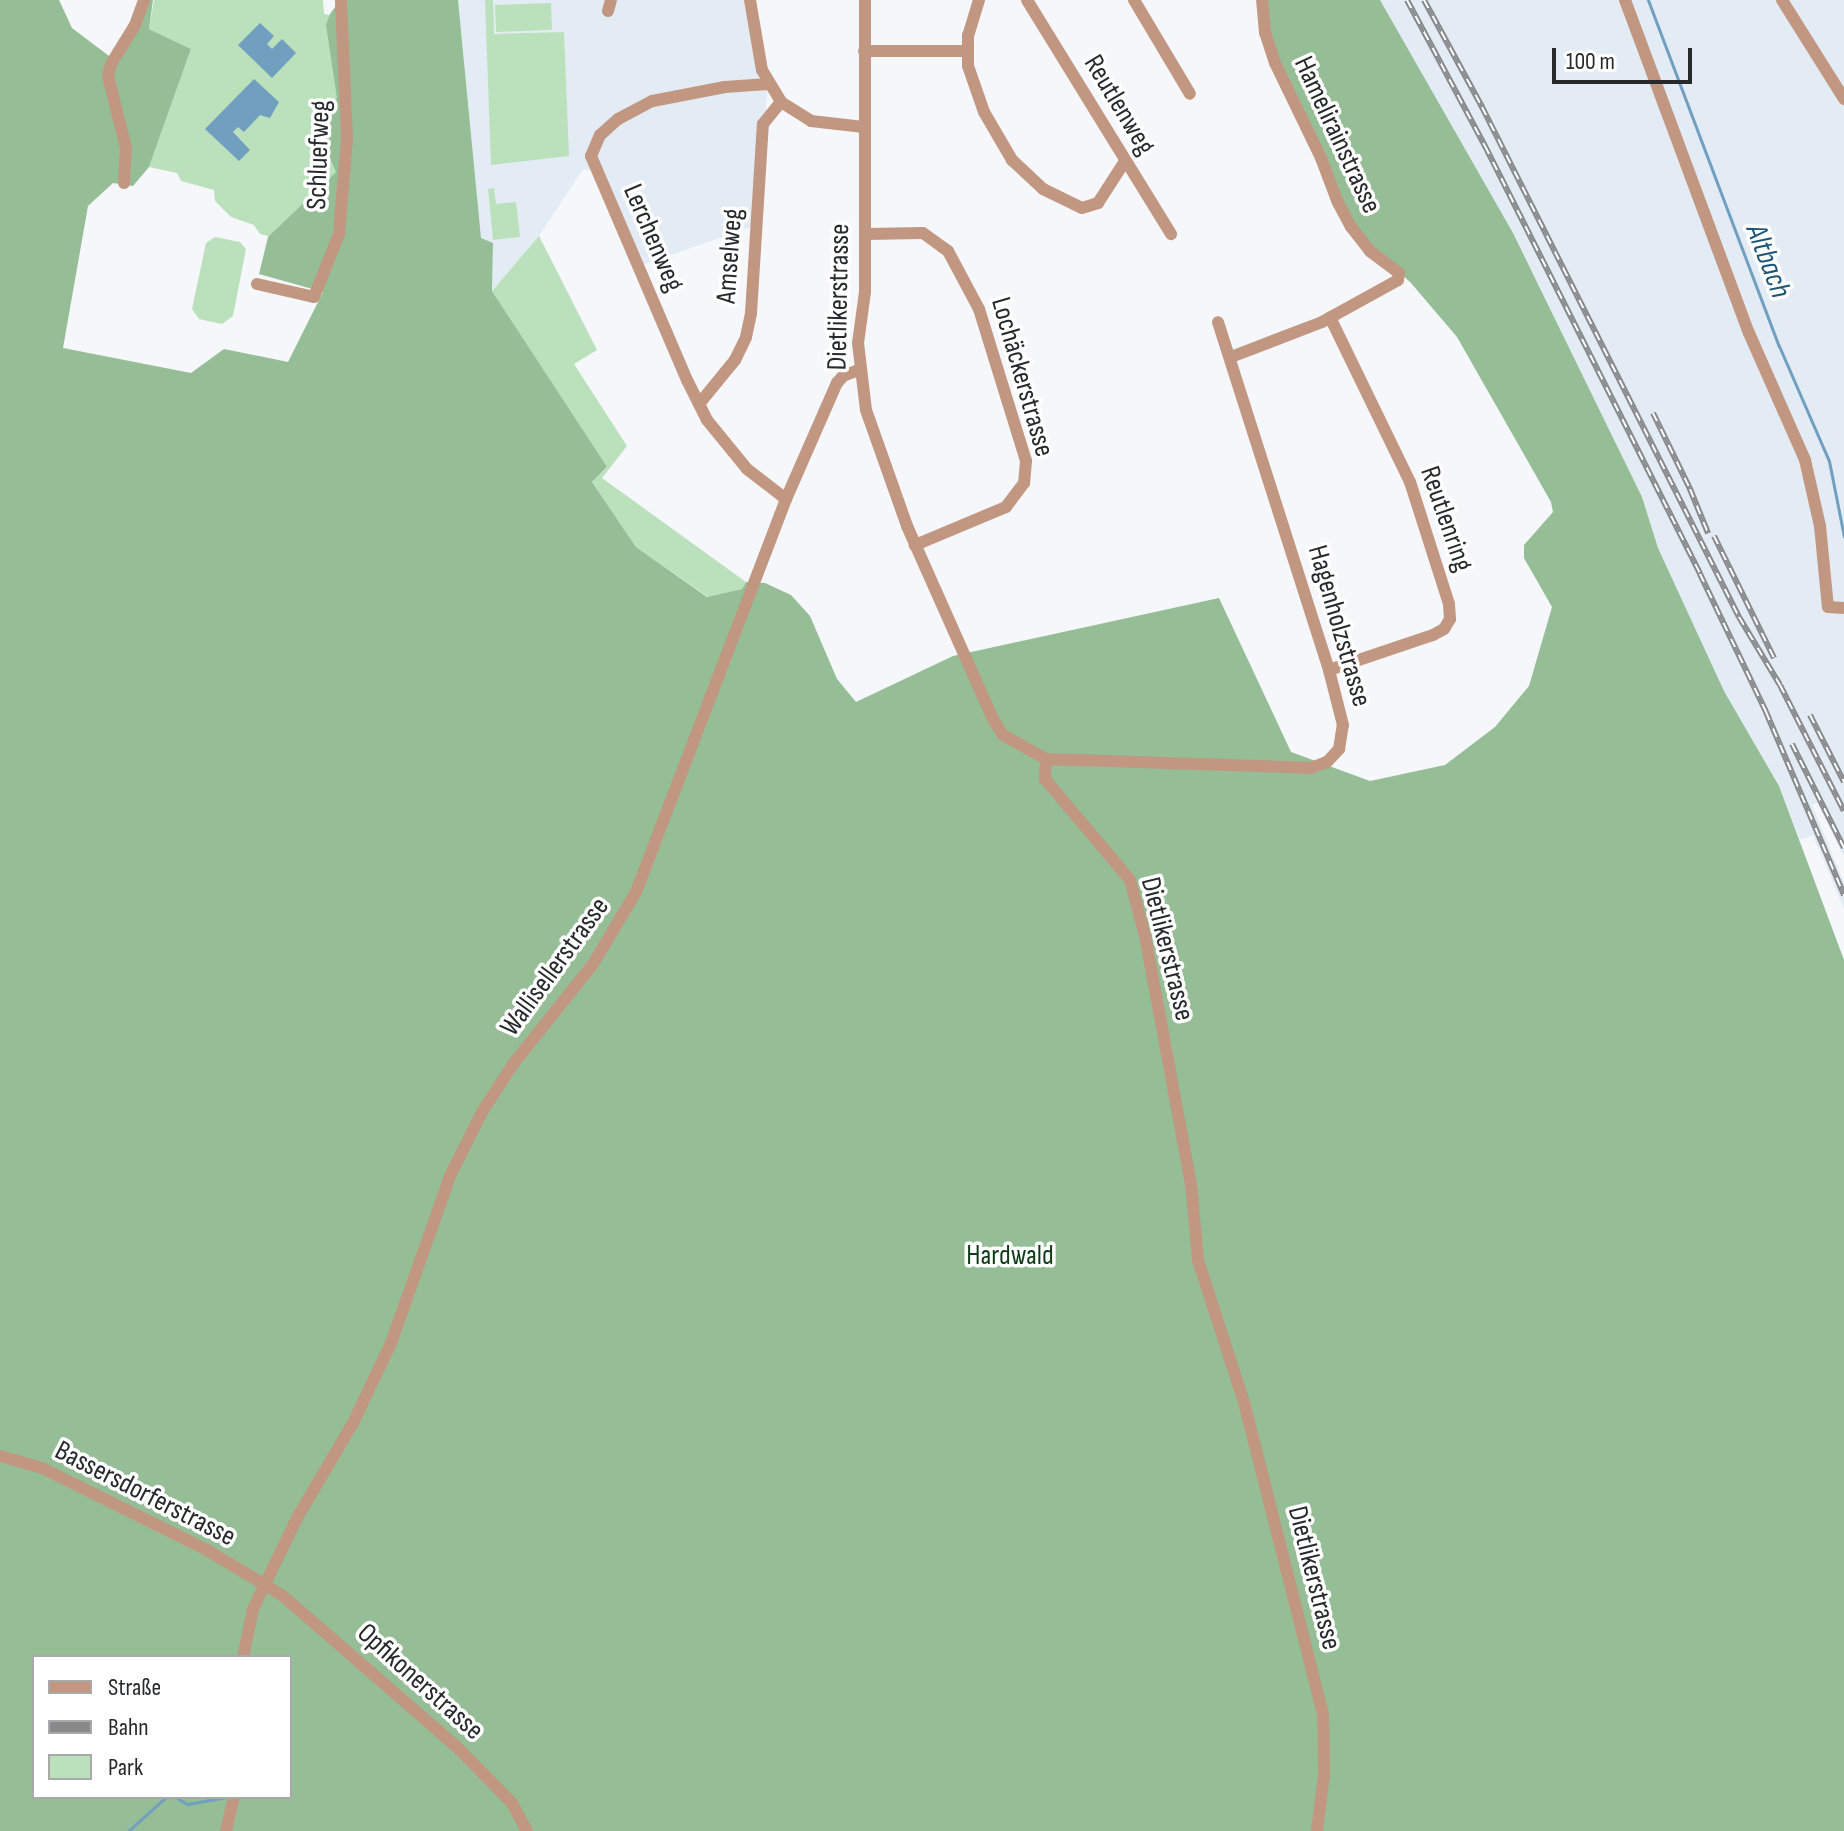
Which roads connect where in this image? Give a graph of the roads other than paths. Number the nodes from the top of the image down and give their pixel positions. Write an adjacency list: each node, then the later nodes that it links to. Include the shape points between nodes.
1 (144, 0): 19 (street, via 108,76 126,148)
2 (341, 0): 22 (street, Schluefweg, via 347,139 339,234 314,297)
3 (750, 0): 13 (street)
4 (865, 0): 11 (street, Dietlikerstrasse)
5 (979, 0): 12 (street)
6 (1027, 0): 18 (street, Reutlenweg)
7 (1134, 0): 14 (street)
8 (1262, 0): 23 (street, Hamelirainstrasse, via 1275,63 1338,203 1370,251 1399,273 1397,284)
9 (1625, 0): 30 (street, via 1749,333 1805,460 1820,526 1828,607)
10 (1782, 0): 15 (street)
11 (864, 51): 12 (street); 17 (street, Dietlikerstrasse)
12 (966, 51): 18 (street, via 975,92 994,132 1012,160 1043,189 1075,205 1093,206)
13 (768, 84): 16 (street); 27 (street, Lerchenweg, via 652,101 600,135 591,156)
14 (1190, 94)
15 (1844, 99)
16 (781, 102): 17 (street, via 811,121); 27 (street, Amselweg, via 763,124 746,337 735,360)
17 (864, 127): 20 (street, Dietlikerstrasse)
18 (1125, 161): 21 (street, Reutlenweg)
19 (124, 183)
20 (866, 234): 26 (street, Dietlikerstrasse); 29 (street, Lochäckerstrasse, via 923,233 948,251 979,309 1026,461 1024,483 1006,507)
21 (1171, 234)
22 (257, 284)
23 (1330, 317): 25 (street, Hamelirainstrasse); 31 (street, Reutlenring, via 1410,482 1450,619 1433,635)
24 (1218, 322): 25 (street, Hagenholzstrasse)
25 (1231, 357): 31 (street, Hagenholzstrasse)
26 (859, 370): 28 (street, Wallisellerstrasse, via 837,383); 29 (street, Dietlikerstrasse, via 875,436)
27 (699, 404): 28 (street, Lerchenweg, via 735,457)
28 (786, 499): 34 (street, Wallisellerstrasse, via 636,892 593,964 482,1112 450,1176 372,1386)
29 (915, 545): 32 (street, Dietlikerstrasse, via 993,719 1003,735)
30 (1844, 608)
31 (1329, 670): 32 (street, Hagenholzstrasse, via 1343,737 1333,756 1311,768)
32 (1046, 759): 37 (street, Dietlikerstrasse, via 1045,779 1130,880 1145,936 1191,1184 1198,1260 1244,1402 1323,1714)
33 (0, 1456): 34 (street, Bassersdorferstrasse, via 42,1468)
34 (265, 1584): 35 (street, Wallisellerstrasse, via 253,1609); 39 (street, Opfikonerstrasse, via 458,1748 512,1803)
35 (243, 1655)
36 (234, 1799): 38 (street)
37 (1318, 1829)
38 (226, 1831)
39 (527, 1831)

